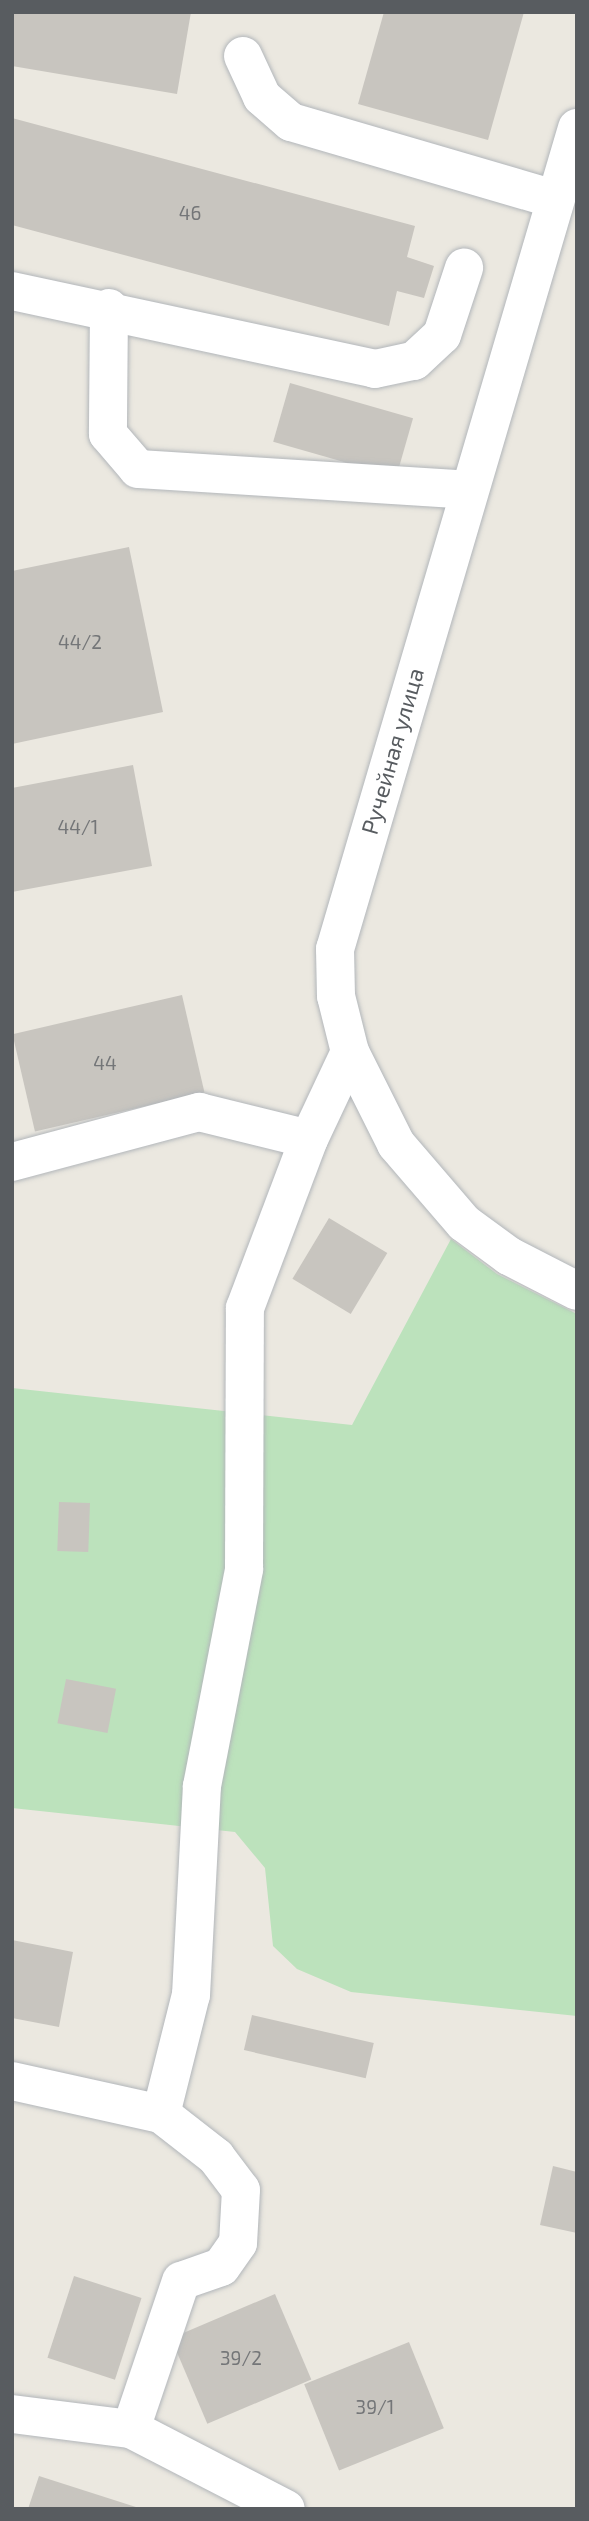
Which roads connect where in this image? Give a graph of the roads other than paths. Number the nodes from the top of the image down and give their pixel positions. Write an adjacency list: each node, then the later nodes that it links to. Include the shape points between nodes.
1 (243, 56): 3 (street, via 262,97 291,122)
2 (577, 128): 3 (street, Ручейная улица)
3 (555, 199): 7 (street, Ручейная улица)
4 (464, 268): 6 (street, via 442,335 414,361 375,369)
5 (12, 291): 6 (street)
6 (109, 308): 7 (street, via 108,434 138,469)
7 (468, 490): 8 (street, Ручейная улица, via 335,949 336,996)
8 (350, 1052): 9 (street); 11 (street, Ручейная улица, via 370,1103 432,1189 509,1256)
9 (309, 1139): 10 (street, via 199,1112); 13 (street, via 245,1308 244,1569 202,1786 191,1995)
10 (12, 1162)
11 (577, 1291)
12 (12, 2081): 13 (street)
13 (161, 2114): 15 (street, via 234,2176 243,2224 232,2258 181,2281)
14 (12, 2414): 15 (street)
15 (131, 2429): 16 (street)
16 (286, 2509)

